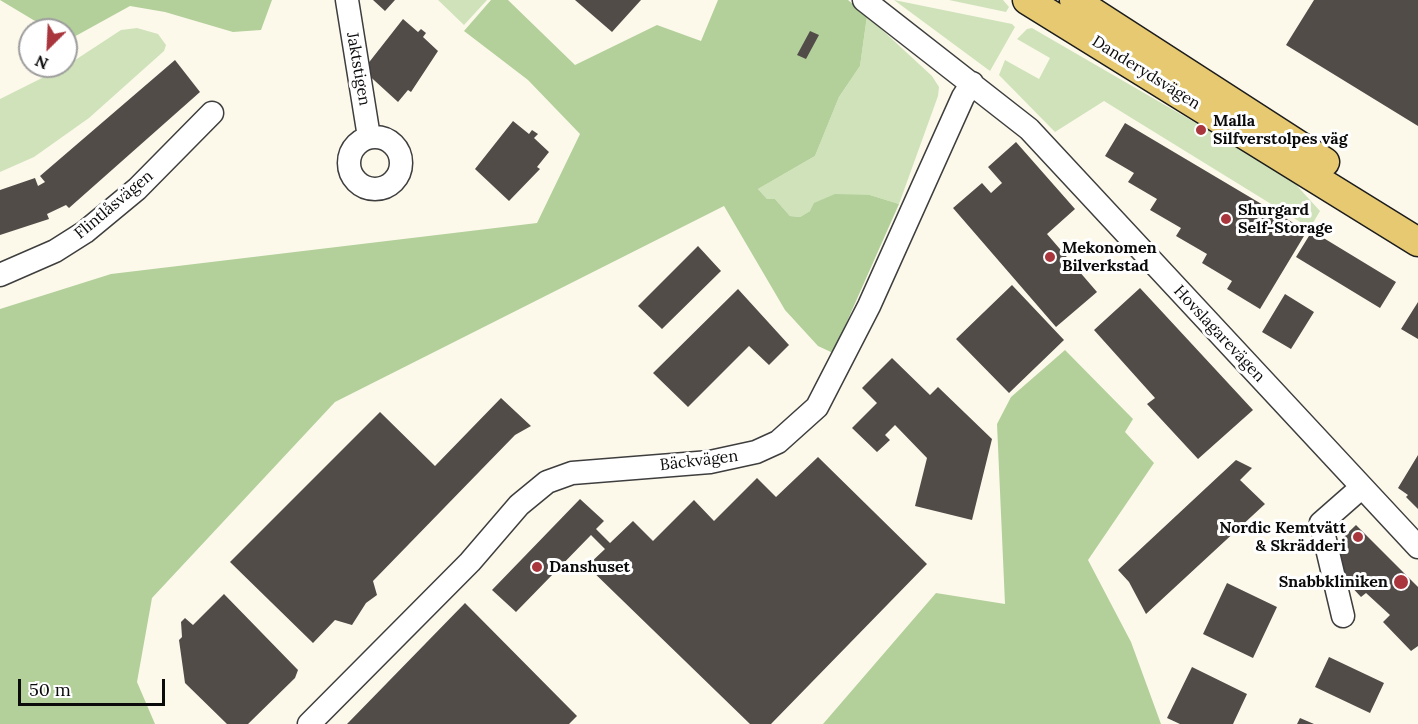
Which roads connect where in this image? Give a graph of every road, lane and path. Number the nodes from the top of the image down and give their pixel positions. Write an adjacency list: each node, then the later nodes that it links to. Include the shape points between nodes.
1 (347, 0): 7 (street, Jaktstigen)
2 (864, 0): 5 (street, Hovslagarevägen)
3 (1027, 0): 9 (main road, Danderydsvägen)
4 (1074, 0): 8 (main road, Danderydsvägen)
5 (972, 84): 11 (street, Hovslagarevägen, via 1029,129); 14 (street, Bäckvägen, via 817,407 778,442 756,452 710,462 572,473 547,482 519,505 470,562)
6 (212, 113): 10 (street, Flintlåsvägen, via 137,189 85,232 55,252)
7 (369, 137)
8 (1418, 221)
9 (1418, 242)
10 (0, 275)
11 (1362, 487): 12 (street, Hovslagarevägen); 13 (street, via 1321,523)
12 (1418, 547)
13 (1343, 616)
14 (309, 724)

